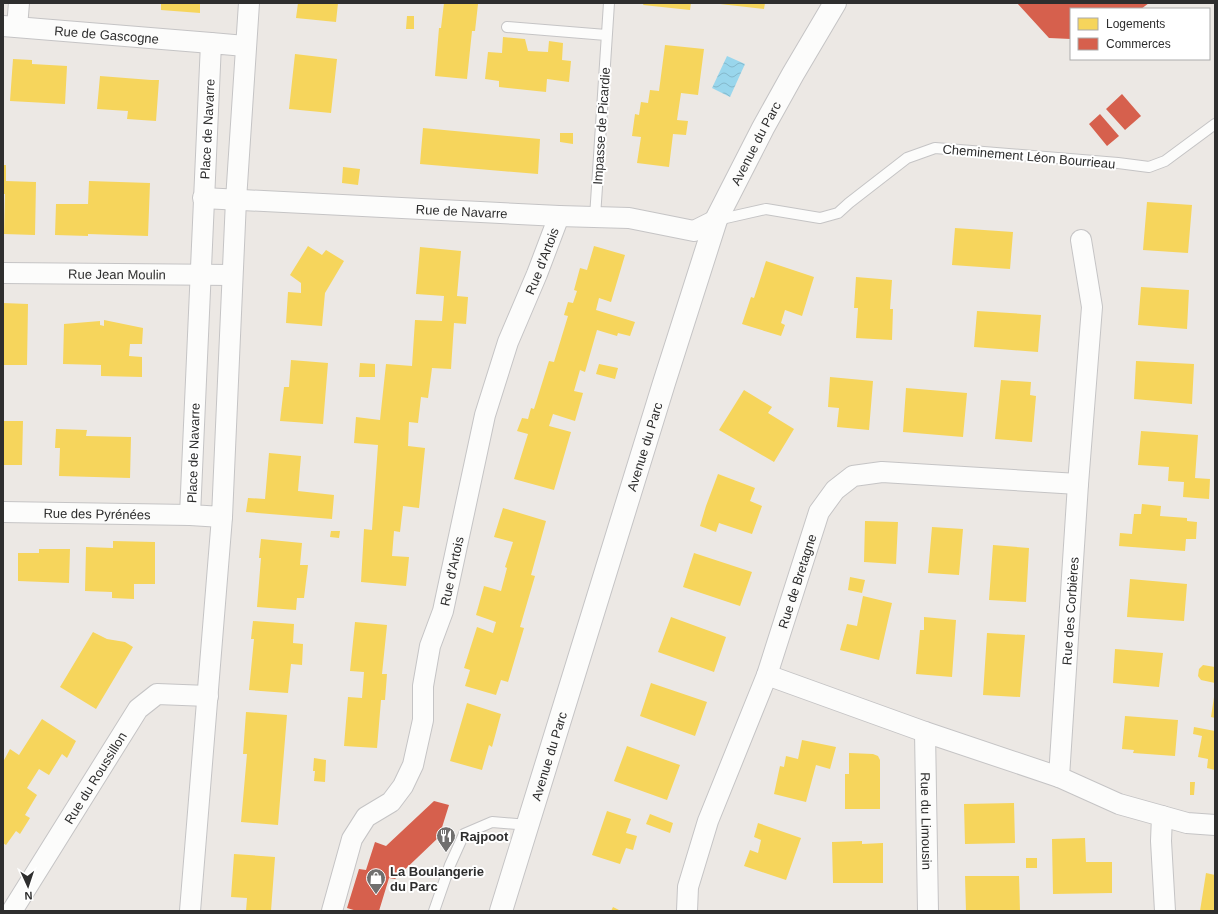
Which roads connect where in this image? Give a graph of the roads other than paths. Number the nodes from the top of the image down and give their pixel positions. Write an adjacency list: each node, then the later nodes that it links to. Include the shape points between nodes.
1 (19, 3): 5 (street)
2 (249, 3): 9 (street)
3 (609, 3): 7 (lane, Impasse de Picardie)
4 (835, 3): 15 (street, Avenue du Parc, via 789,81)
5 (10, 27): 8 (street, Rue de Gascogne)
6 (507, 27): 7 (lane)
7 (606, 35): 14 (lane, Impasse de Picardie)
8 (211, 43): 9 (street); 11 (street, Place de Navarre)
9 (245, 46): 12 (street)
10 (1215, 124): 15 (lane, Cheminement Léon Bourrieau, via 1165,161 1149,167 935,148 907,158 838,213 820,218 766,209)
11 (204, 198): 12 (street, Rue de Navarre); 18 (street, Place de Navarre)
12 (236, 200): 13 (street, Rue de Navarre); 19 (street)
13 (559, 216): 14 (street, Rue de Navarre); 33 (street, Rue d'Artois, via 508,342 486,414 443,611 430,646 423,686 423,720 413,765 403,786 391,802 366,817 352,839)
14 (595, 217): 15 (street, Rue de Navarre, via 629,218 694,231)
15 (716, 220): 29 (street, Avenue du Parc)
16 (1081, 240): 20 (street, Rue des Corbières, via 1092,307)
17 (3, 273): 18 (street, Rue Jean Moulin)
18 (200, 275): 19 (street, Rue Jean Moulin); 22 (street, Place de Navarre)
19 (232, 275): 23 (street)
20 (1078, 484): 24 (street, Rue de Bretagne, via 882,472 853,476 835,490 818,512); 27 (street, Rue des Corbières)
21 (3, 512): 22 (street, Rue des Pyrénées)
22 (190, 514): 23 (street, Place de Navarre)
23 (222, 517): 25 (street)
24 (767, 675): 26 (street); 36 (street, Rue de Bretagne, via 708,821 688,887)
25 (208, 696): 31 (street, Rue du Roussillon, via 157,694 138,709); 32 (street)
26 (925, 732): 27 (street); 37 (street, Rue du Limousin)
27 (1059, 777): 28 (street, via 1119,804)
28 (1162, 816): 30 (street, via 1187,823); 38 (street)
29 (528, 825): 34 (lane, via 492,822 464,834); 35 (street, Avenue du Parc)
30 (1215, 825)
31 (12, 911)
32 (190, 911)
33 (332, 911)
34 (434, 911)
35 (502, 911)
36 (687, 911)
37 (928, 911)
38 (1165, 911)

